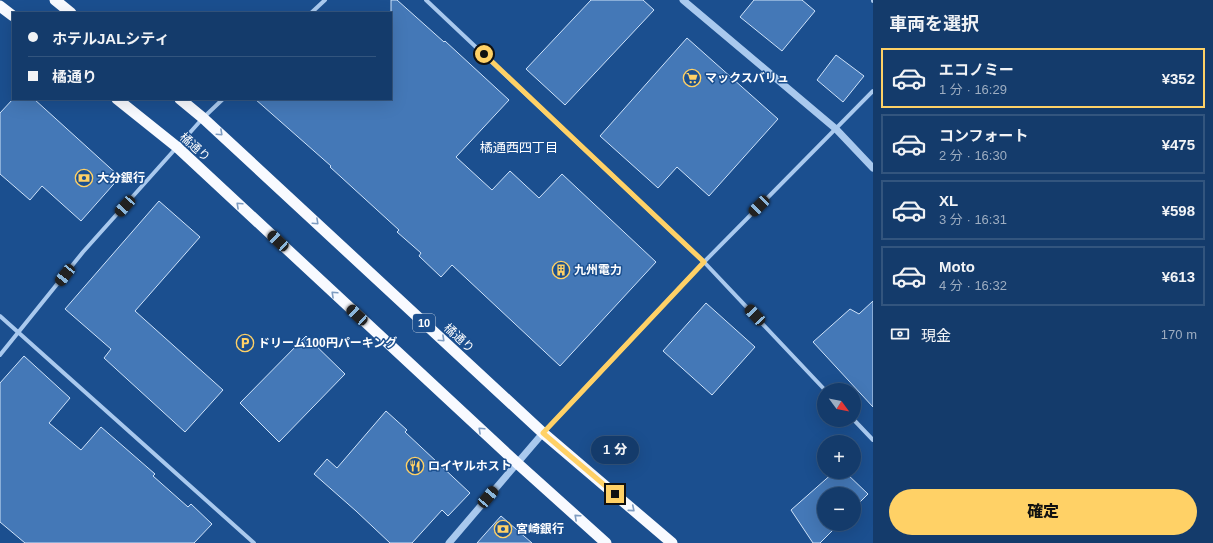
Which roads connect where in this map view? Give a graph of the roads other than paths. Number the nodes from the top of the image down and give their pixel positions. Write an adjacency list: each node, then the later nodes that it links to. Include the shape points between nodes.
1 (55, 0): 6 (highway)
2 (324, 0): 7 (street)
3 (426, 0): 17 (street)
4 (683, 0): 14 (street)
5 (0, 6): 8 (highway)
6 (70, 12)
7 (312, 12)
8 (12, 15)
9 (873, 90): 14 (street)
10 (118, 100): 15 (highway, 橘通り)
11 (181, 100): 13 (highway, 橘通り / 10)
12 (222, 100): 13 (street)
13 (204, 118): 15 (street); 23 (highway, 橘通り / 10, one-way to 23)
14 (836, 129): 16 (street); 17 (street)
15 (177, 147): 19 (street, via 83,252); 25 (highway, 橘通り, one-way to 15)
16 (873, 168)
17 (704, 262): 21 (street); 23 (street)
18 (0, 316): 19 (street)
19 (19, 333): 20 (street); 26 (street)
20 (0, 355)
21 (819, 383)
22 (861, 427): 24 (street)
23 (543, 433): 25 (street); 29 (highway, 橘通り / 10, one-way to 29)
24 (873, 440)
25 (517, 463): 27 (street); 28 (highway, 橘通り, one-way to 25)
26 (254, 543)
27 (449, 543)
28 (606, 543)
29 (672, 543)

